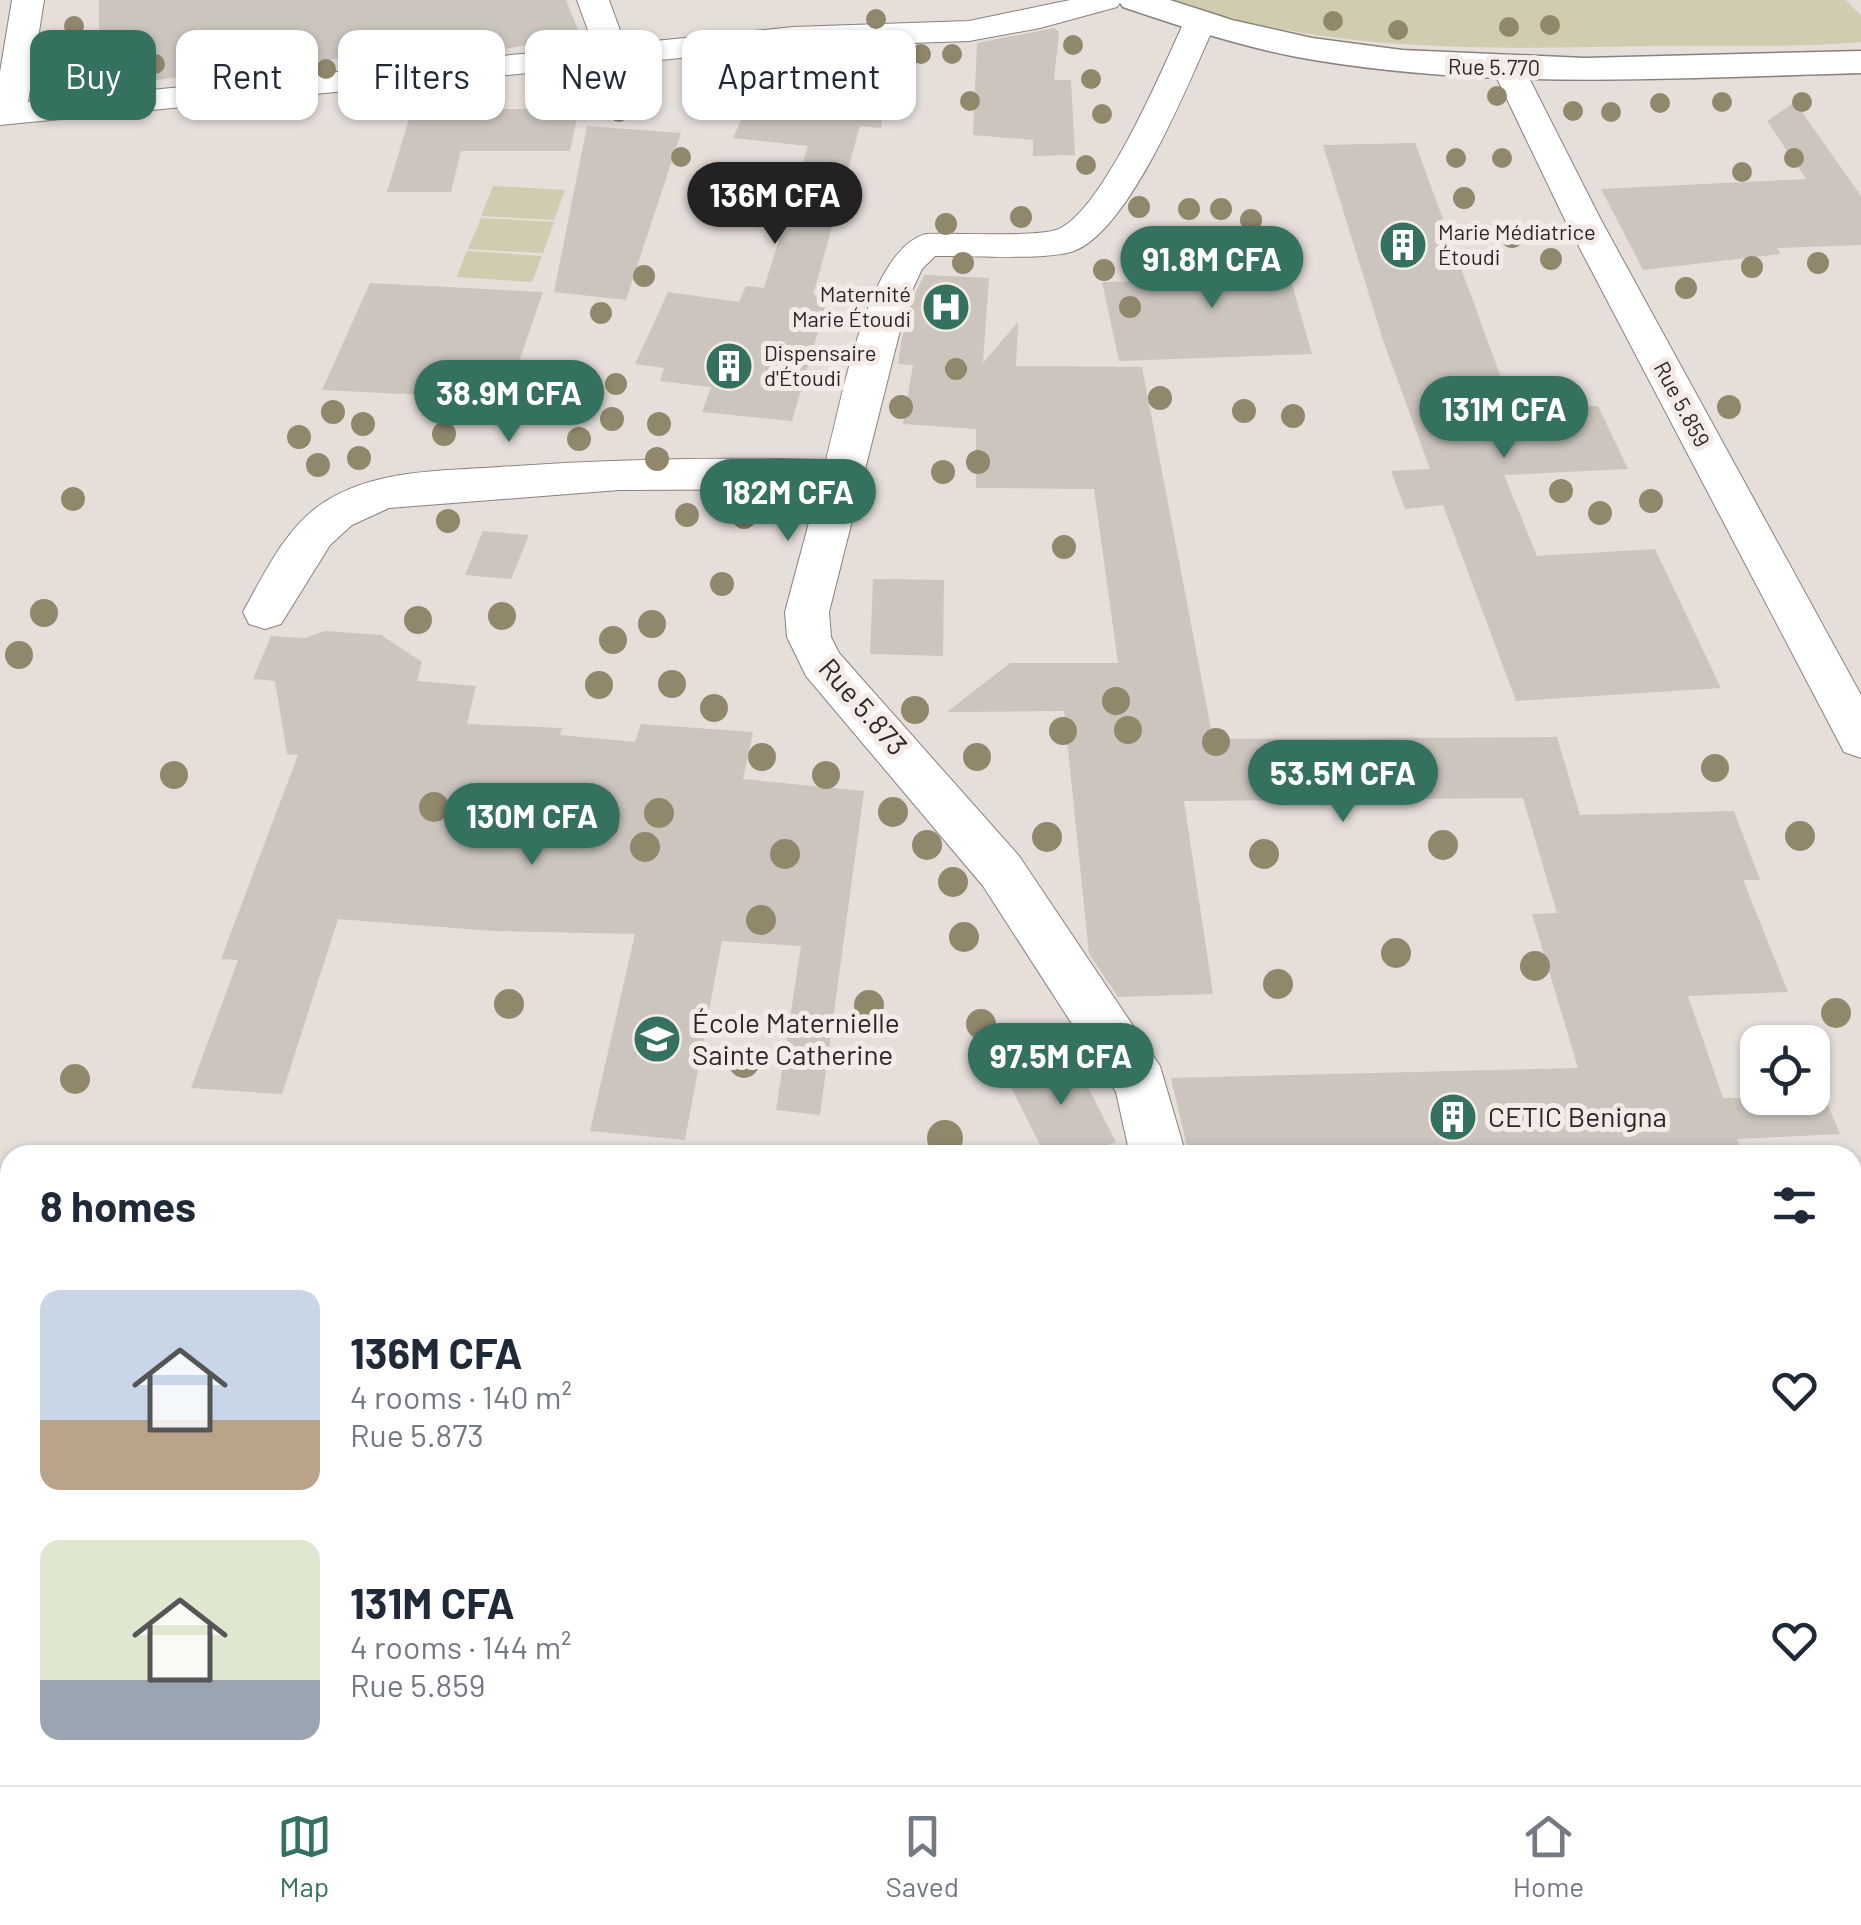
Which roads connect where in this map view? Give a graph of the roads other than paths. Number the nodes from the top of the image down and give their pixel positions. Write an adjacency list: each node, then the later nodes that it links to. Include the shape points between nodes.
1 (28, 0): 11 (street)
2 (593, 0): 6 (street)
3 (1106, 0): 7 (street, via 969,31 792,36)
4 (1135, 0): 5 (main road, Rue 5.770)
5 (1199, 24): 10 (main road, Rue 5.770, via 1365,59); 12 (street, Rue 5.873, via 1150,133 1077,236 1063,242 926,246 913,253 889,300)
6 (605, 30)
7 (662, 49)
8 (1861, 62): 10 (main road, Rue 5.770)
9 (525, 63): 11 (street)
10 (1506, 66): 14 (street, Rue 5.859)
11 (5, 114)
12 (844, 475): 13 (street, via 577,475 414,489 366,500 314,533); 15 (street, Rue 5.873, via 807,612 809,637 822,664 1002,871 1141,1084)
13 (265, 612)
14 (1861, 739)
15 (1156, 1145)

